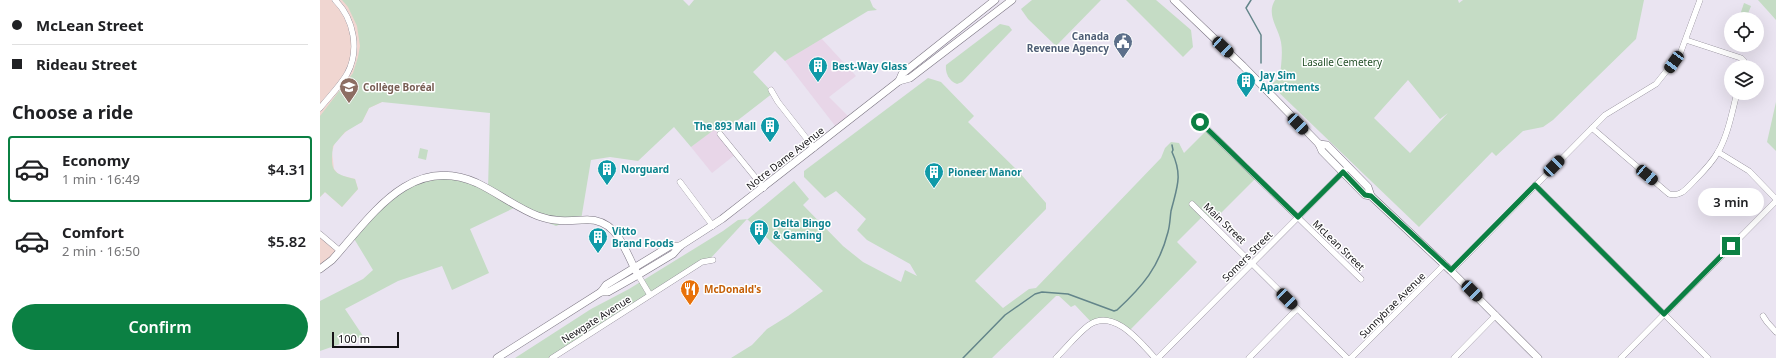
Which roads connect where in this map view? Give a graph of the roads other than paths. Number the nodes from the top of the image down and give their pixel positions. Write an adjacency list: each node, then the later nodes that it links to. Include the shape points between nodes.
1 (335, 0): 11 (street, via 349,20 354,51 351,65 344,78)
2 (995, 0): 8 (main road, Notre Dame Avenue, via 902,74)
3 (1012, 0): 8 (main road, Notre Dame Avenue, via 910,78)
4 (1174, 0): 15 (main road)
5 (1700, 0): 6 (street)
6 (1686, 40): 7 (street); 13 (street, via 1680,54 1656,84 1605,115)
7 (1743, 60)
8 (899, 81): 16 (main road, Notre Dame Avenue)
9 (771, 90): 16 (street)
10 (1734, 100): 17 (street)
11 (320, 108)
12 (1200, 122): 26 (street, McLean Street)
13 (1592, 128): 17 (street, via 1669,194 1676,196 1688,188); 21 (street)
14 (720, 134): 22 (street)
15 (1319, 144): 18 (main road, via 1326,145); 19 (main road, via 1322,151)
16 (814, 148): 22 (main road, Notre Dame Avenue)
17 (1718, 152): 24 (street, via 1749,171)
18 (1348, 167): 19 (street, Somers Street); 23 (main road, via 1368,187)
19 (1343, 172): 23 (main road, via 1365,195); 26 (street, Somers Street)
20 (680, 182): 27 (street)
21 (1535, 185): 36 (street); 42 (street)
22 (764, 188): 27 (main road, Notre Dame Avenue)
23 (1371, 196): 33 (main road)
24 (1776, 200): 42 (street)
25 (1192, 204): 32 (street, Main Street)
26 (1298, 217): 32 (street, Somers Street); 38 (street, McLean Street)
27 (713, 226): 29 (main road, Notre Dame Avenue)
28 (320, 234): 30 (street)
29 (680, 246): 34 (main road, Notre Dame Avenue, via 670,246); 37 (main road, Notre Dame Avenue, via 673,254)
30 (340, 251): 34 (main road, via 400,188 419,180 454,176 478,184 521,208 550,220 557,222 590,219 604,222 618,236); 35 (main road)
31 (714, 260): 40 (street, Newgate Avenue, via 702,262)
32 (1252, 264): 41 (street, Main Street); 50 (street, Somers Street)
33 (1445, 264): 36 (main road); 53 (street, Sunnybrae Avenue)
34 (634, 268): 37 (main road); 39 (main road, Notre Dame Avenue, via 606,285)
35 (320, 269)
36 (1451, 270): 43 (main road)
37 (638, 275): 39 (main road, Notre Dame Avenue, via 608,292); 40 (street)
38 (1361, 279)
39 (600, 292): 46 (main road, Notre Dame Avenue)
40 (650, 296): 47 (street, Newgate Avenue)
41 (1297, 309): 51 (street); 52 (street, Main Street)
42 (1664, 314): 56 (street); 57 (street)
43 (1496, 315): 54 (street); 55 (main road)
44 (1763, 316): 45 (street)
45 (1776, 332)
46 (497, 358)
47 (552, 358)
48 (1056, 358): 49 (street, via 1090,325 1101,321 1114,323 1127,330)
49 (1155, 358)
50 (1158, 358)
51 (1249, 358)
52 (1347, 358)
53 (1351, 358)
54 (1454, 358)
55 (1538, 358)
56 (1621, 358)
57 (1708, 358)

